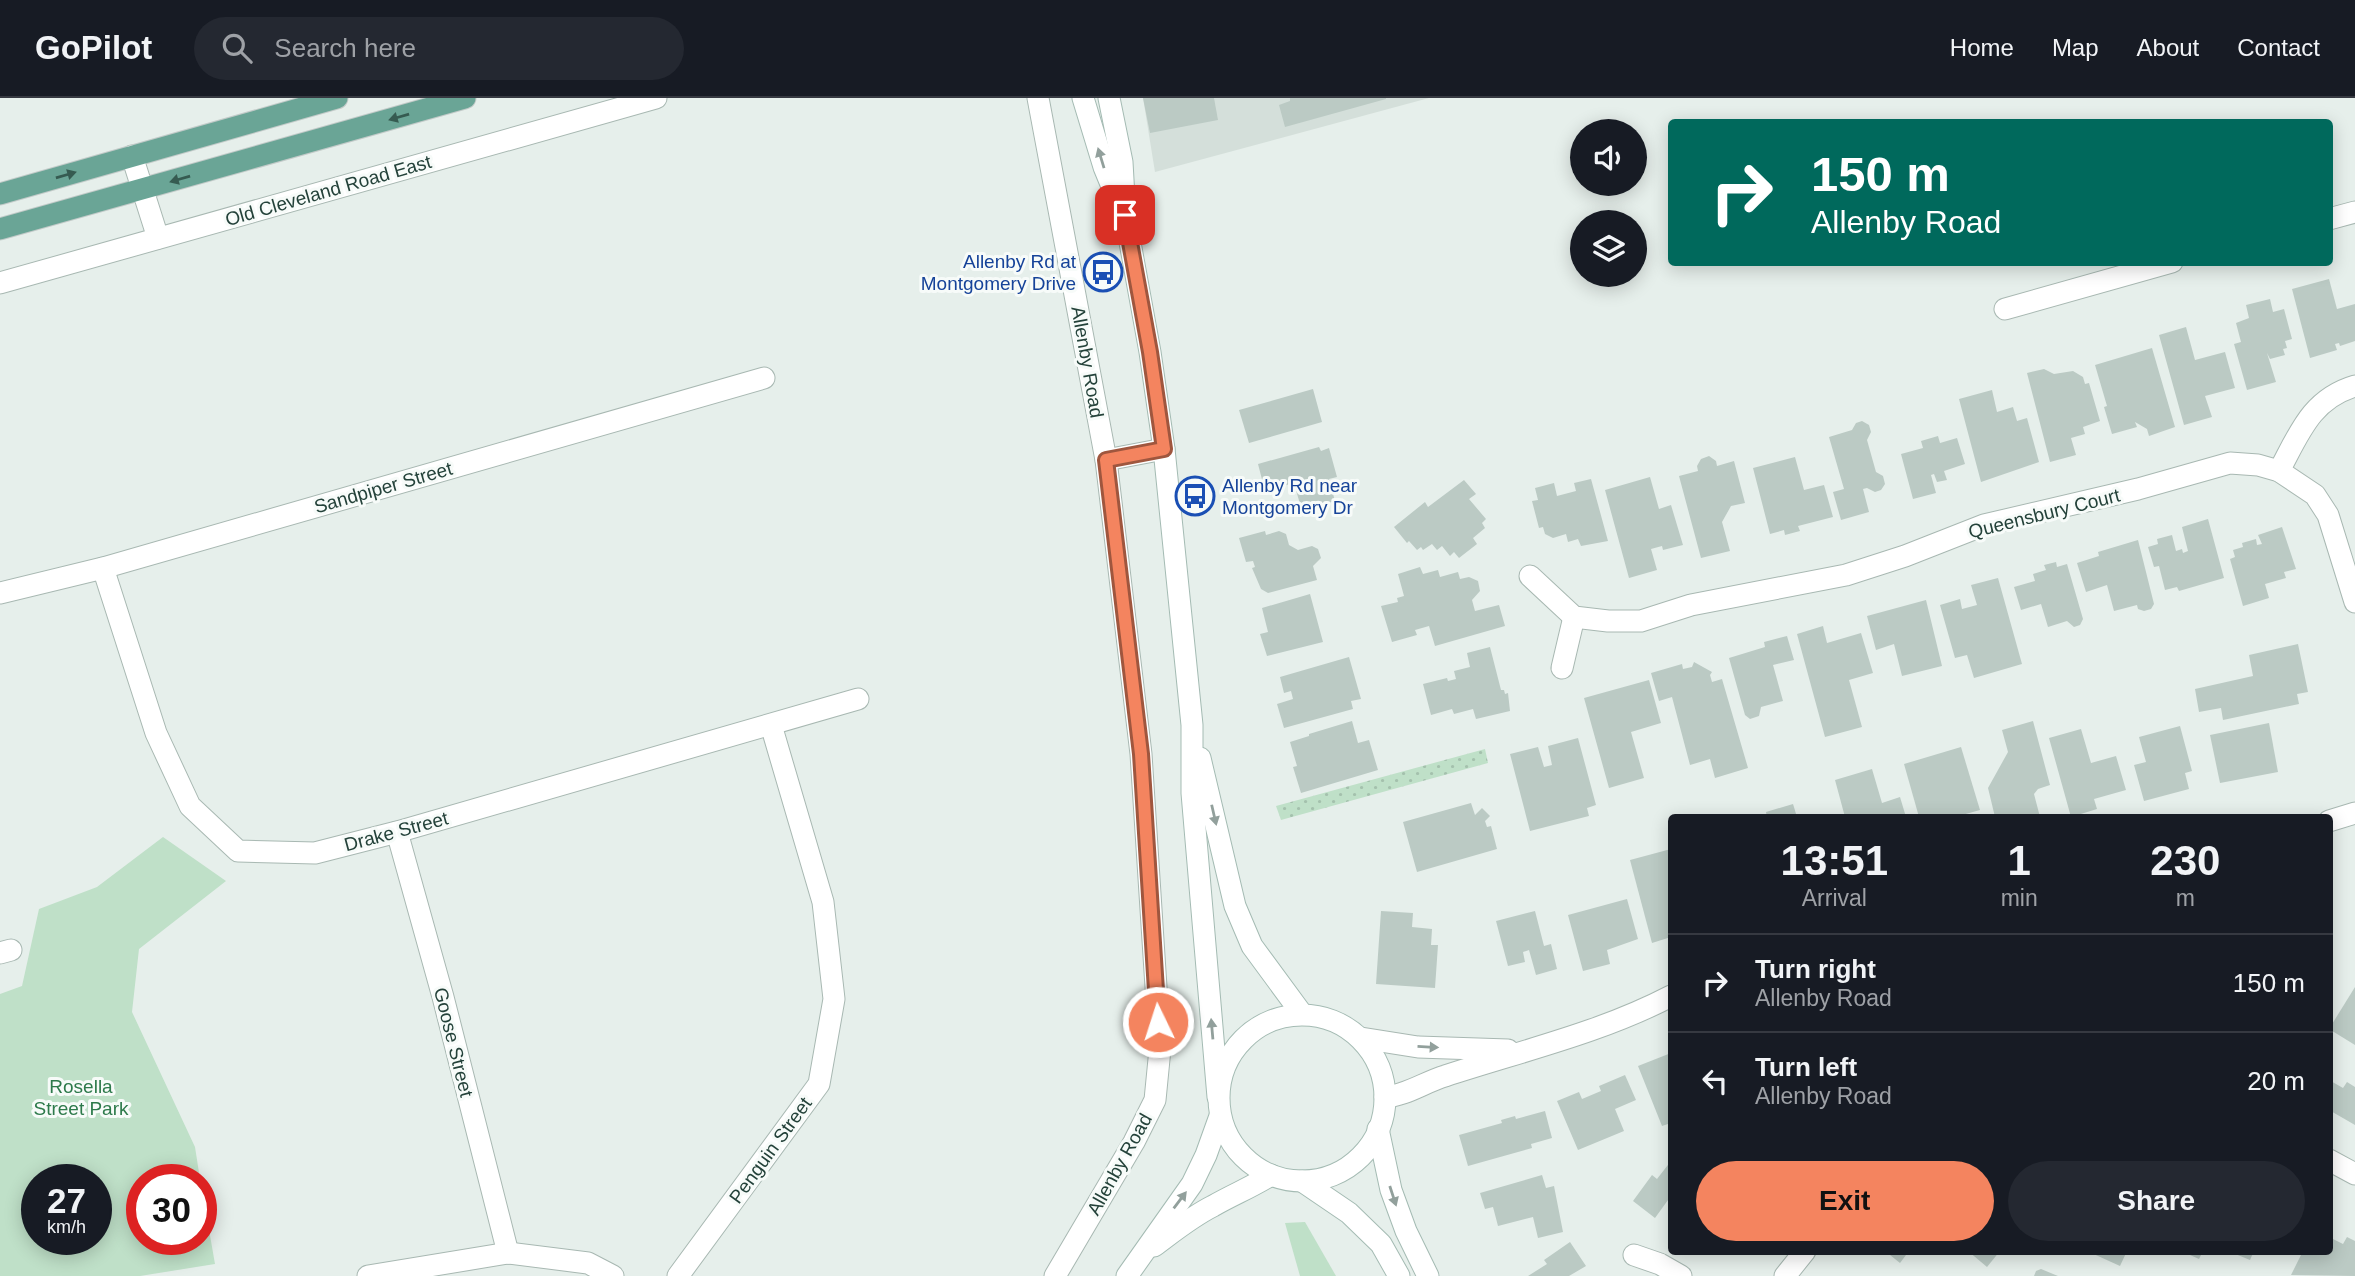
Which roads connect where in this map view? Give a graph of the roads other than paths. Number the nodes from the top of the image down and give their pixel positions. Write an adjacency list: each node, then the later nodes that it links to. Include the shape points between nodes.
1 (337, 98): 7 (main road)
2 (465, 98): 8 (main road, one-way to 8)
3 (656, 98): 14 (street, Old Cleveland Road East)
4 (1038, 98): 21 (street, Allenby Road)
5 (1083, 98): 11 (street, one-way to 5, via 1104,167)
6 (1109, 98): 11 (street, via 1122,162)
7 (132, 156): 8 (street); 9 (main road, one-way to 7)
8 (144, 190): 13 (main road); 14 (street)
9 (0, 194)
10 (2355, 212): 12 (street)
11 (1125, 215): 20 (street)
12 (2333, 218)
13 (0, 229)
14 (158, 239): 16 (street, Old Cleveland Road East)
15 (2158, 266): 17 (street)
16 (0, 283)
17 (2005, 309)
18 (764, 378): 23 (street, Sandpiper Street)
19 (2355, 386): 22 (street, via 2308,416)
20 (1164, 449): 21 (street); 31 (street)
21 (1106, 460): 53 (street, Allenby Road, via 1141,754 1160,1049 1154,1100)
22 (2279, 471): 26 (street, Queensbury Court, via 2315,495 2328,515); 27 (street, Queensbury Court, via 2230,463 1984,525 1846,575 1691,605 1641,621)
23 (103, 568): 25 (street, Sandpiper Street); 34 (street, Drake Street, via 156,733 190,806 238,851 314,853)
24 (1530, 576): 27 (street)
25 (0, 593)
26 (2355, 602)
27 (1574, 617): 28 (street)
28 (1562, 667)
29 (858, 698): 30 (street, Drake Street)
30 (771, 725): 34 (street, Drake Street); 52 (street, Penguin Street, via 822,902 834,999 819,1084)
31 (1192, 725): 36 (street, one-way to 36, via 1235,906 1252,946); 40 (street, one-way to 31, via 1192,793)
32 (2355, 813): 33 (street)
33 (2333, 820)
34 (397, 832): 46 (street, Goose Street)
35 (1668, 998): 38 (street, via 1637,1014)
36 (1302, 1014): 37 (street, via 1324,1017); 40 (street, via 1276,1018 1253,1030 1235,1048 1222,1072)
37 (1360, 1038): 38 (street, one-way to 38, via 1418,1047); 39 (street, via 1374,1055)
38 (1525, 1051): 39 (street)
39 (1385, 1097): 41 (street)
40 (1219, 1106): 44 (street, via 1230,1141 1247,1161); 49 (street, one-way to 40, via 1192,1184 1206,1155)
41 (1378, 1129): 45 (street, via 1366,1150 1348,1167); 56 (street, one-way to 56, via 1391,1190)
42 (2333, 1162): 43 (street)
43 (2355, 1174)
44 (1270, 1175): 45 (street); 49 (street, via 1182,1224)
45 (1302, 1181): 55 (street, via 1372,1235)
46 (508, 1252): 50 (street); 51 (street, via 588,1263)
47 (1634, 1255): 57 (street)
48 (1802, 1255): 58 (street)
49 (1142, 1256): 54 (street)
50 (368, 1276)
51 (613, 1276)
52 (678, 1276)
53 (1055, 1276)
54 (1127, 1276)
55 (1399, 1276)
56 (1428, 1276)
57 (1681, 1276)
58 (1784, 1276)

